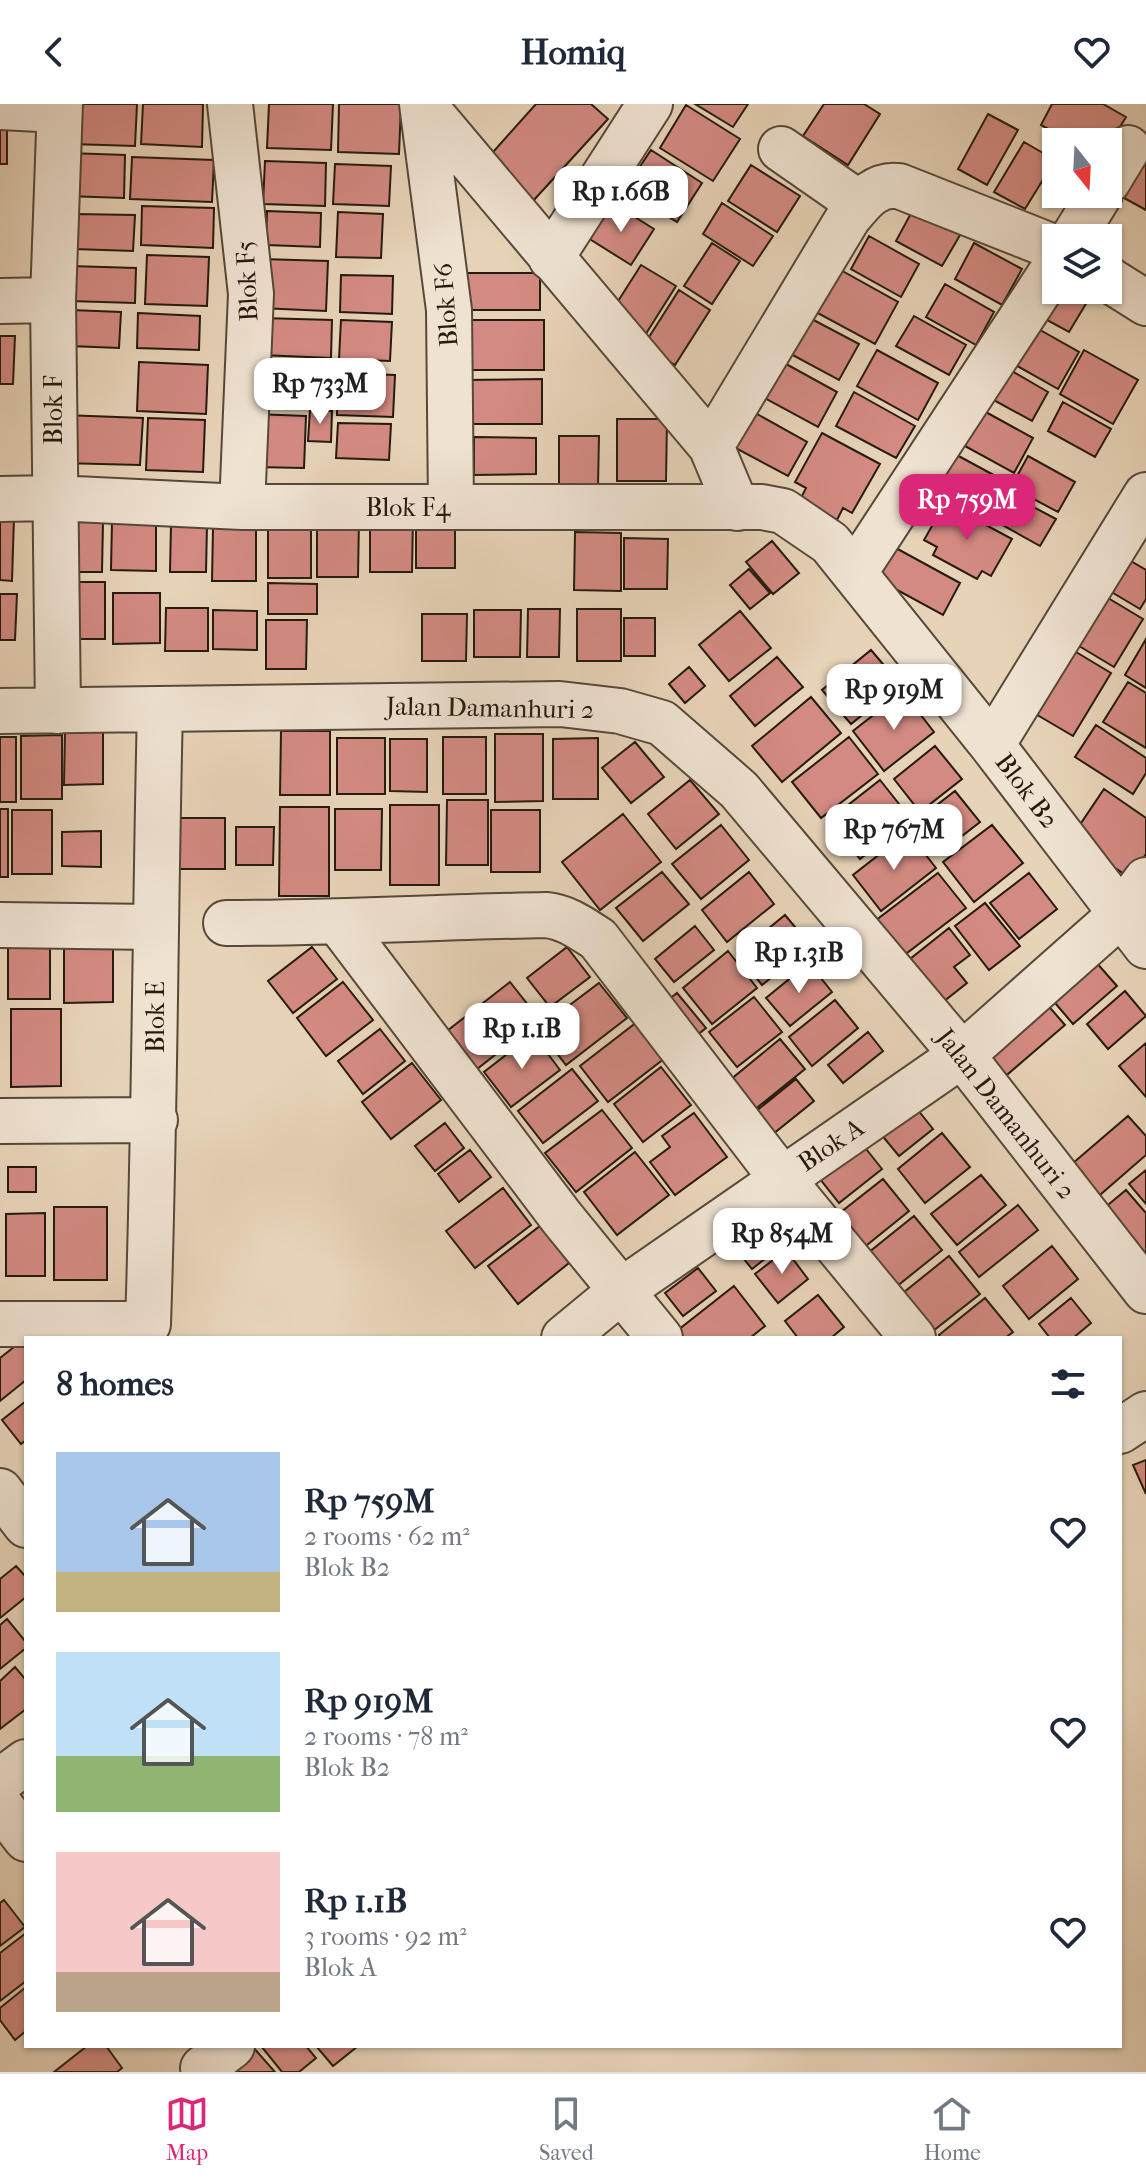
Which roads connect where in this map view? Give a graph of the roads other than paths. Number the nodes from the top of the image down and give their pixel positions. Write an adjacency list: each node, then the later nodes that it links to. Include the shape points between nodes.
1 (230, 104): 19 (street, Blok F5, via 251,294)
2 (423, 104): 9 (street); 20 (street, Blok F6, via 449,310)
3 (650, 104): 9 (street)
4 (0, 107): 5 (street)
5 (59, 107): 12 (street, Blok F)
6 (781, 149): 7 (street)
7 (860, 204): 8 (street, via 876,190 899,186); 15 (street)
8 (1042, 242)
9 (551, 258): 15 (street)
10 (1042, 286): 22 (street)
11 (1122, 288): 14 (street)
12 (53, 300): 13 (street); 17 (street, Blok F)
13 (0, 301)
14 (1146, 303)
15 (711, 446): 21 (street)
16 (1146, 495): 26 (street)
17 (54, 498): 18 (street, Blok F4); 19 (street, Blok F4); 25 (street, Blok F)
18 (0, 499)
19 (242, 507): 20 (street, Blok F4)
20 (451, 507): 21 (street, Blok F4)
21 (749, 508): 22 (street, Blok B2, via 783,511 808,526)
22 (855, 572): 26 (street, Blok B2)
23 (160, 709): 25 (street, Jalan Damanhuri 2); 31 (street, Blok E); 33 (street, Jalan Damanhuri 2, via 560,704 620,711 662,723 739,790)
24 (0, 711): 25 (street, Jalan Damanhuri 2)
25 (58, 711)
26 (992, 745): 32 (street, Blok B2)
27 (1146, 880): 32 (street, Blok A)
28 (226, 923): 29 (street)
29 (339, 923): 36 (street, via 546,915 577,925 598,939); 37 (street)
30 (0, 925): 31 (street)
31 (155, 927): 34 (street, Blok E)
32 (1133, 930): 33 (street, Blok A)
33 (962, 1055): 36 (street, Blok A); 38 (street, Jalan Damanhuri 2)
34 (155, 1120): 35 (street); 40 (street, Blok E)
35 (0, 1121)
36 (782, 1179): 37 (street, Blok A); 43 (street)
37 (621, 1291): 41 (street, Blok A); 42 (street)
38 (1146, 1291)
39 (0, 1324): 40 (street)
40 (153, 1331)
41 (566, 1336)
42 (658, 1336)
43 (911, 1336)
44 (1146, 1414): 45 (street)
45 (1122, 1430)
46 (0, 1491): 47 (street)
47 (24, 1522)
48 (24, 1763): 49 (street)
49 (0, 1781)
50 (0, 1805): 51 (street)
51 (24, 1836)

